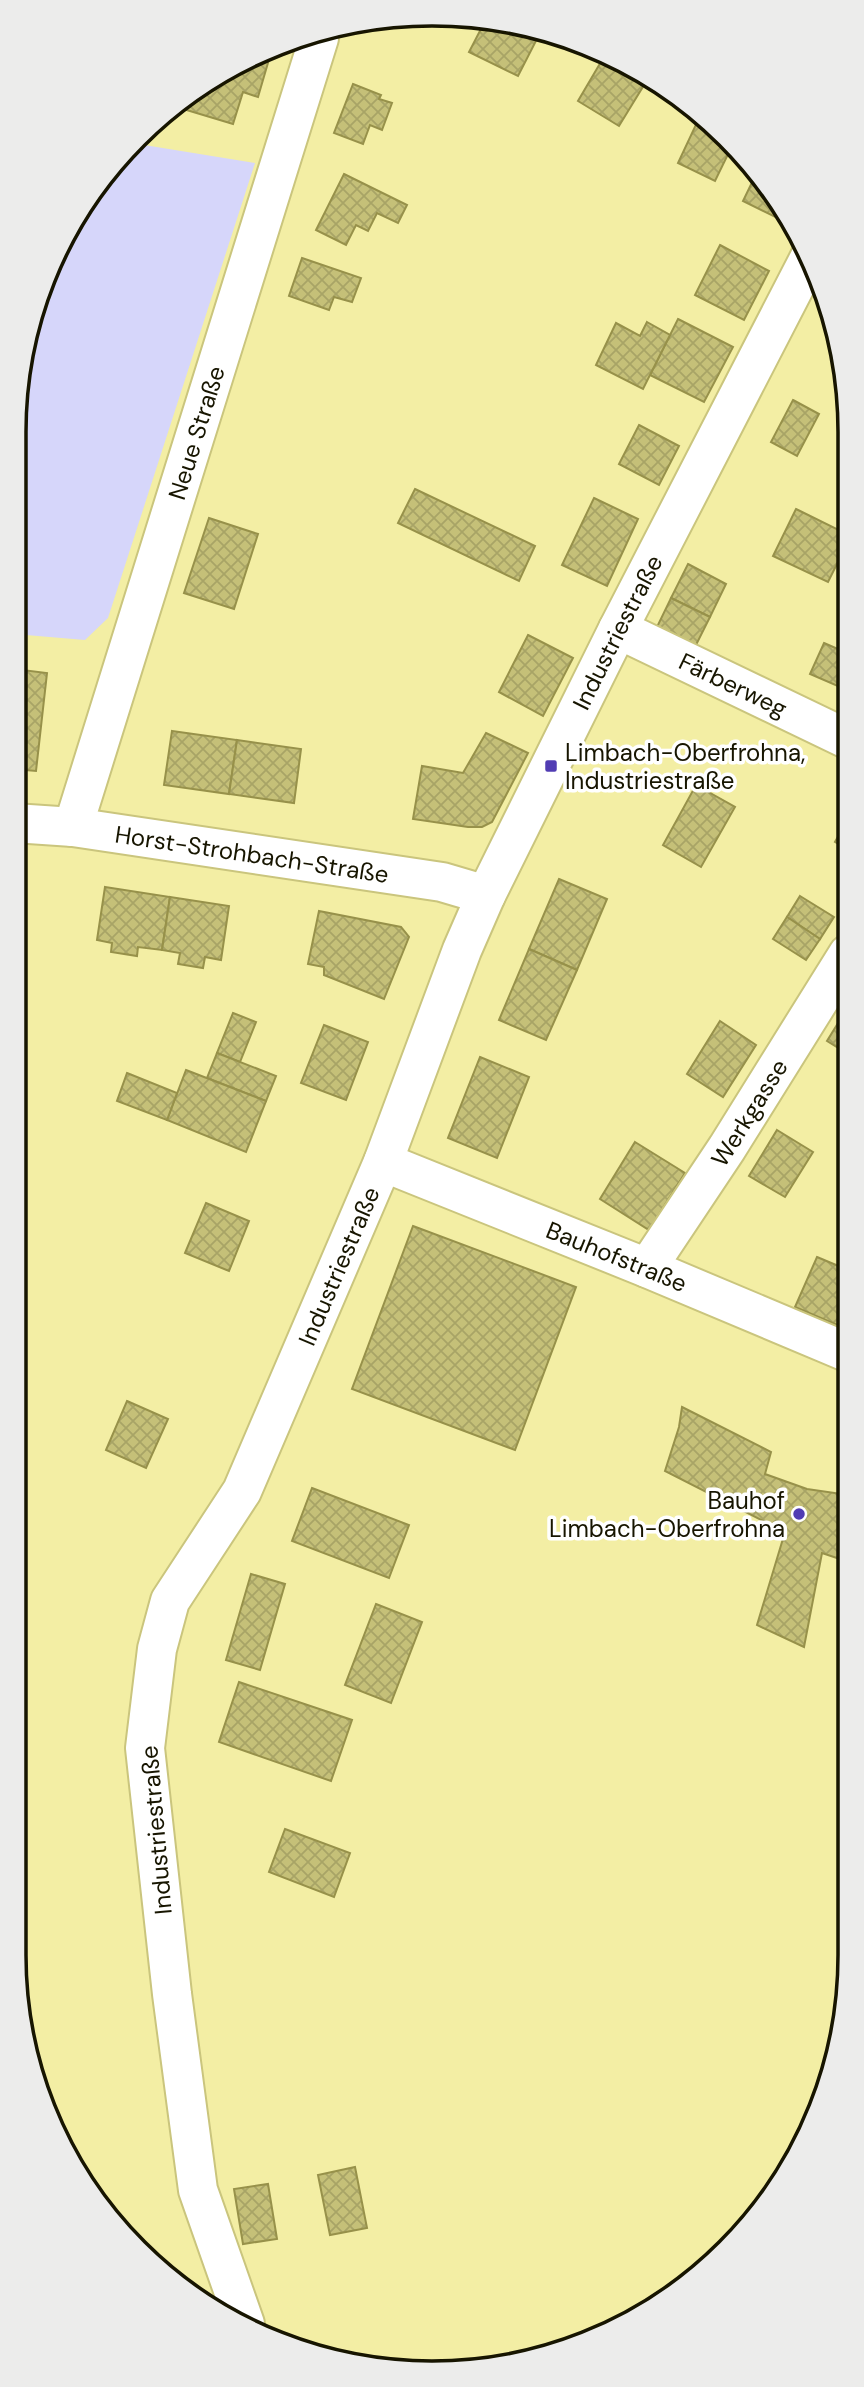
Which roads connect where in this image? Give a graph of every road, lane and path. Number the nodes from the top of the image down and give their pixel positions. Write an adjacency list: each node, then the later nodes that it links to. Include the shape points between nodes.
1 (316, 43): 6 (street, Neue Straße)
2 (804, 269): 3 (street, Industriestraße)
3 (618, 629): 4 (street, Färberweg); 7 (street, Industriestraße)
4 (838, 734)
5 (26, 823): 6 (street, Horst-Strohbach-Straße)
6 (73, 827): 7 (street, Horst-Strohbach-Straße, via 442,882)
7 (486, 895): 9 (street, Industriestraße)
8 (838, 970): 10 (street, Werkgasse)
9 (383, 1162): 10 (street, Bauhofstraße); 12 (street, Industriestraße, via 243,1491 170,1601 157,1648 145,1748 172,1994 198,2190)
10 (647, 1268): 11 (street, Bauhofstraße)
11 (838, 1348)
12 (241, 2312)

